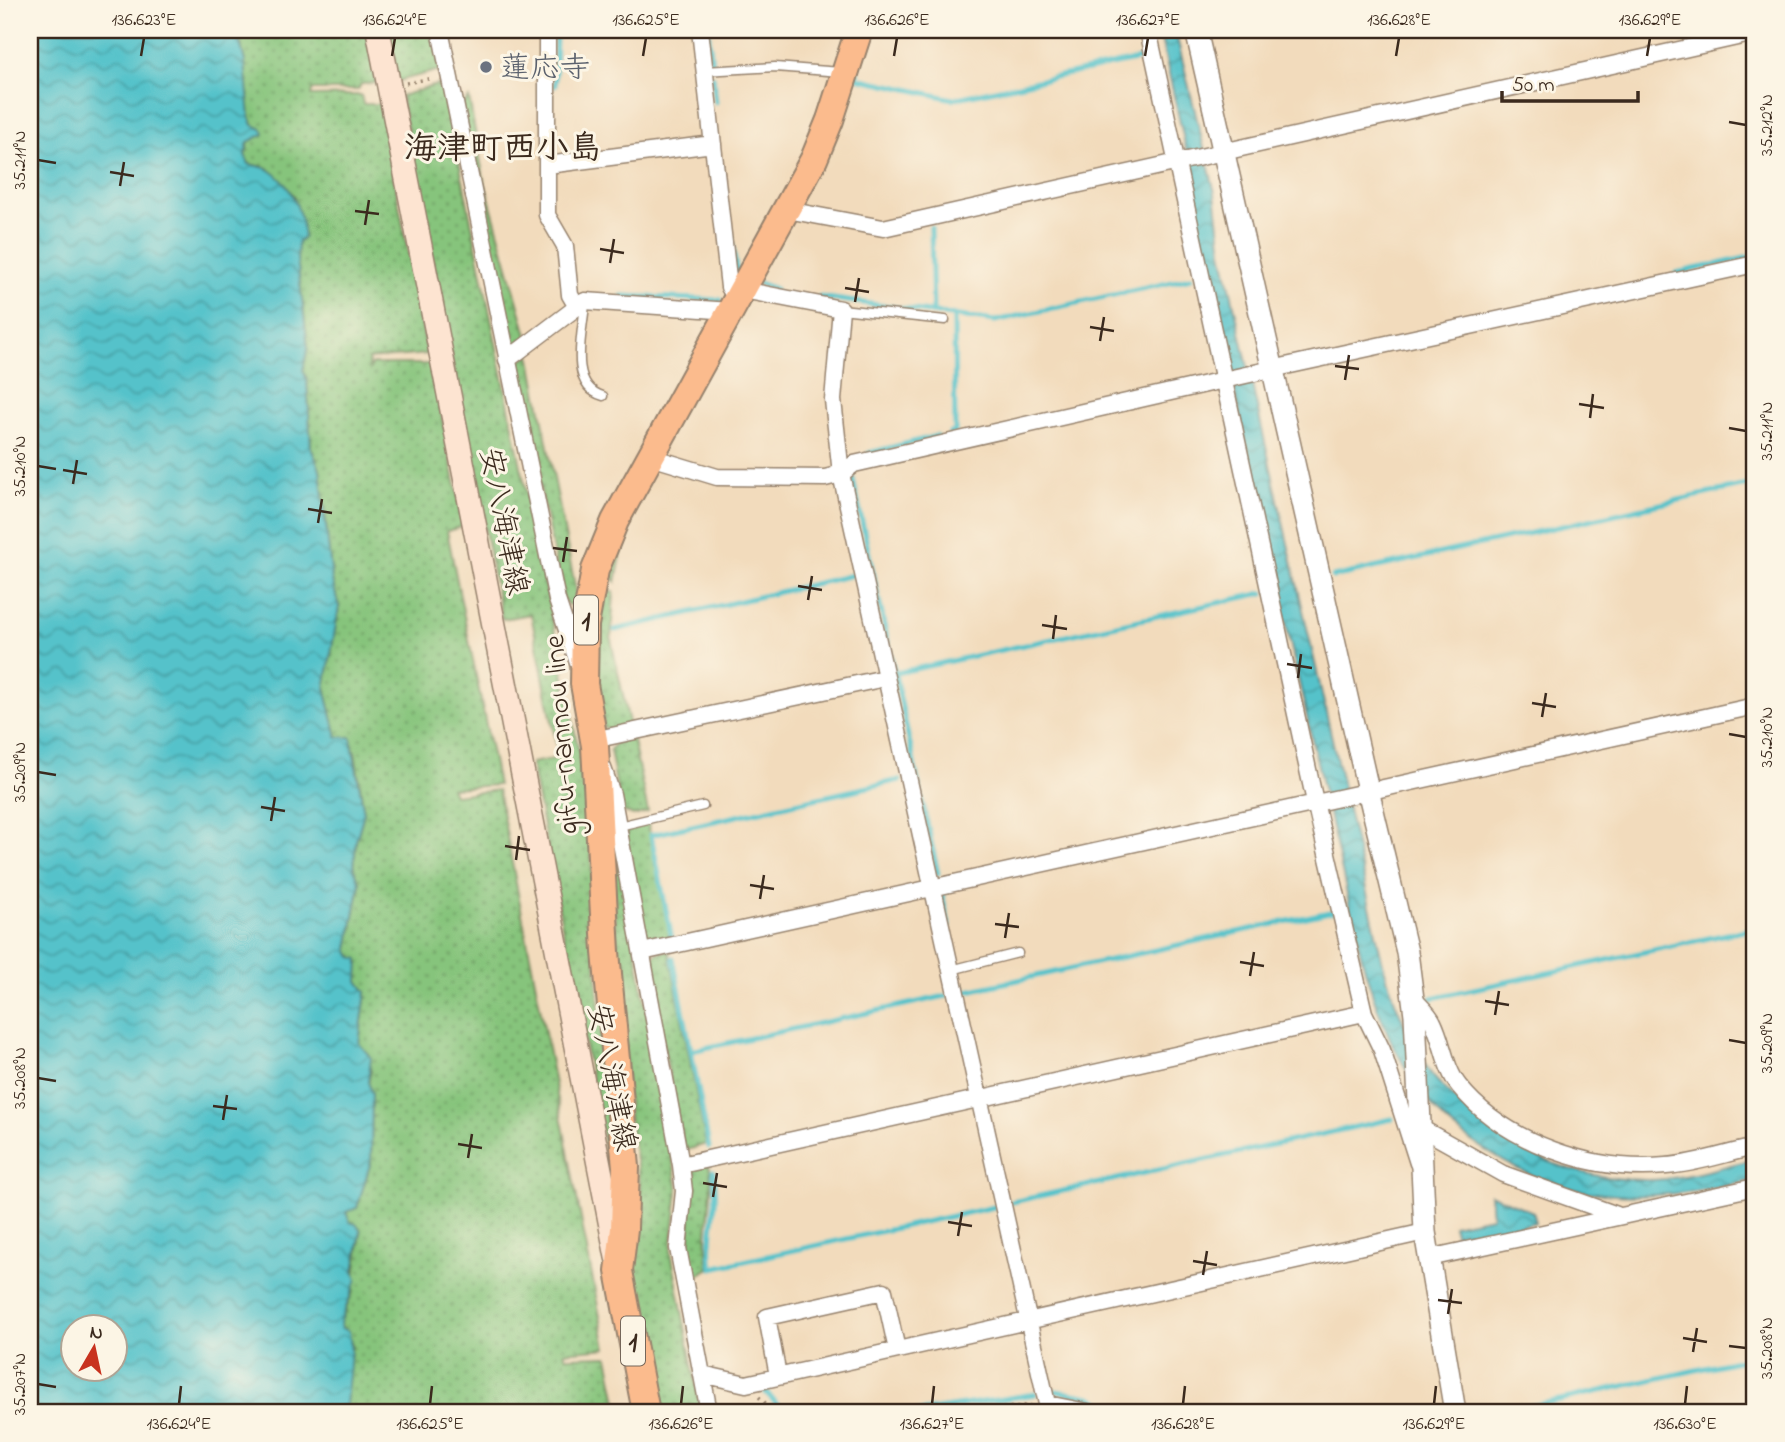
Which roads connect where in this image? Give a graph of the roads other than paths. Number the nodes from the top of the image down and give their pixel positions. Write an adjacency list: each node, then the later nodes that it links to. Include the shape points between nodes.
1 (378, 30): 50 (main road, 安八海津線)
2 (440, 30): 21 (street)
3 (547, 30): 14 (street)
4 (700, 30): 9 (street)
5 (859, 30): 10 (main road, gifu-nannou line / 1)
6 (1148, 30): 13 (street)
7 (1196, 30): 12 (street)
8 (1755, 33): 12 (street)
9 (704, 71): 10 (lane, via 775,67); 11 (street)
10 (845, 73): 15 (main road, gifu-nannou line / 1, via 814,159)
11 (713, 144): 14 (street); 17 (street, via 729,287)
12 (1217, 151): 13 (street); 22 (street)
13 (1182, 160): 15 (street, via 883,228); 23 (street)
14 (547, 165): 18 (street, via 547,215 565,246 570,295)
15 (787, 210): 17 (main road, gifu-nannou line / 1)
16 (1755, 264): 22 (street)
17 (737, 301): 18 (street); 19 (street); 25 (main road, gifu-nannou line / 1)
18 (581, 304): 21 (street); 24 (lane, via 580,369 584,384)
19 (841, 309): 20 (lane); 26 (street, via 833,400)
20 (945, 320)
21 (507, 360): 28 (street, via 557,600)
22 (1265, 370): 23 (street); 31 (street)
23 (1225, 379): 26 (street, via 854,464); 32 (street)
24 (603, 396)
25 (651, 457): 26 (street, via 717,477 825,478); 28 (main road, gifu-nannou line / 1, via 615,521 595,570 585,625)
26 (841, 474): 27 (street)
27 (885, 678): 30 (street); 35 (street)
28 (584, 684): 30 (main road, gifu-nannou line / 1)
29 (1755, 706): 31 (street)
30 (594, 743): 34 (street); 50 (main road, gifu-nannou line / 1, via 606,952 626,1167)
31 (1362, 791): 32 (street); 39 (street, via 1398,905)
32 (1319, 801): 35 (street); 40 (street)
33 (703, 806): 34 (lane)
34 (619, 826): 36 (street)
35 (934, 887): 36 (street); 38 (street)
36 (642, 951): 44 (street)
37 (1018, 953): 38 (lane)
38 (951, 970): 41 (street)
39 (1414, 1006): 42 (street); 43 (street, via 1432,1019 1456,1083 1474,1103 1562,1154 1637,1167 1667,1166)
40 (1364, 1013): 41 (street); 45 (street, via 1382,1050)
41 (978, 1098): 44 (street); 51 (street)
42 (1419, 1116): 45 (street); 47 (street, via 1503,1174)
43 (1755, 1147)
44 (681, 1165): 53 (street, via 684,1191 678,1248)
45 (1420, 1168): 48 (street)
46 (1755, 1187): 47 (street)
47 (1620, 1216): 49 (street)
48 (1425, 1232): 49 (street); 51 (street)
49 (1429, 1258): 58 (street)
50 (619, 1270): 55 (main road, gifu-nannou line / 1)
51 (1028, 1320): 52 (street); 57 (street, via 1047,1404)
52 (897, 1350): 54 (street); 54 (street, via 884,1291 767,1317)
53 (702, 1374): 54 (street, via 746,1384); 56 (street)
54 (778, 1376)
55 (646, 1412)
56 (709, 1412)
57 (1087, 1412)
58 (1455, 1412)

